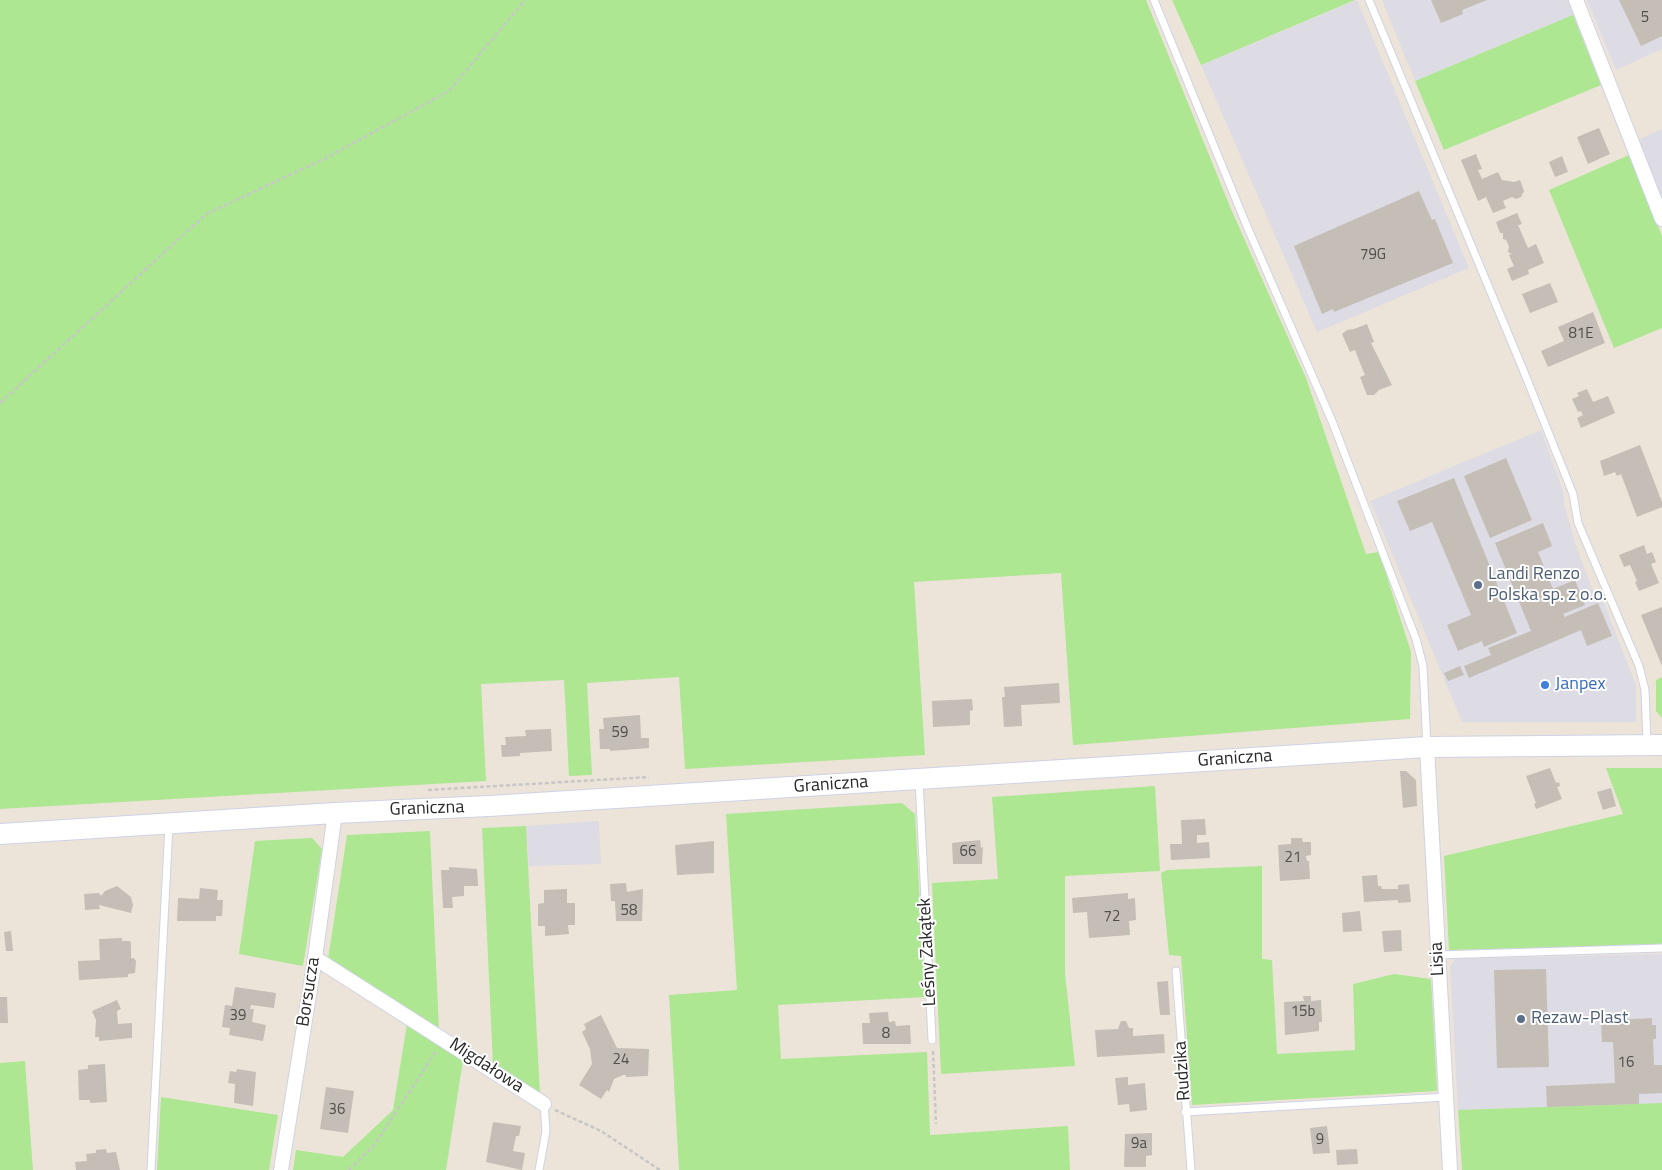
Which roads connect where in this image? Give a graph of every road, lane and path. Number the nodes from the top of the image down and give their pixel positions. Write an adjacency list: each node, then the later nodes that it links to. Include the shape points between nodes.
1 (525, 0): 6 (path, via 449,91 326,158 206,214)
2 (1154, 0): 8 (lane, via 1332,421 1416,639 1423,666)
3 (1369, 0): 7 (lane, via 1573,494 1578,523 1638,666)
4 (1576, 0): 5 (street)
5 (1662, 218)
6 (0, 403)
7 (1654, 745): 8 (street, Graniczna)
8 (1427, 747): 10 (street, Graniczna); 16 (street, Lisia)
9 (653, 776): 11 (path)
10 (919, 780): 12 (street, Graniczna); 20 (lane, Leśny Zakątek)
11 (424, 790)
12 (334, 813): 13 (street, Graniczna); 17 (street, Borsucza)
13 (169, 824): 14 (street, Graniczna); 25 (lane)
14 (0, 834)
15 (1662, 948): 16 (lane)
16 (1438, 955): 21 (street, Lisia)
17 (315, 958): 19 (street, Migdałowa); 26 (street, Borsucza)
18 (1176, 971): 23 (lane, Rudzika)
19 (444, 1039): 22 (street, Migdałowa); 27 (path, via 375,1144)
20 (932, 1040): 24 (path)
21 (1446, 1097): 23 (lane); 31 (street, Lisia)
22 (544, 1104): 28 (lane, via 546,1131); 29 (path, via 602,1130)
23 (1186, 1112): 30 (lane, Rudzika)
24 (936, 1124)
25 (151, 1170)
26 (281, 1170)
27 (349, 1170)
28 (539, 1170)
29 (660, 1170)
30 (1191, 1170)
31 (1450, 1170)

